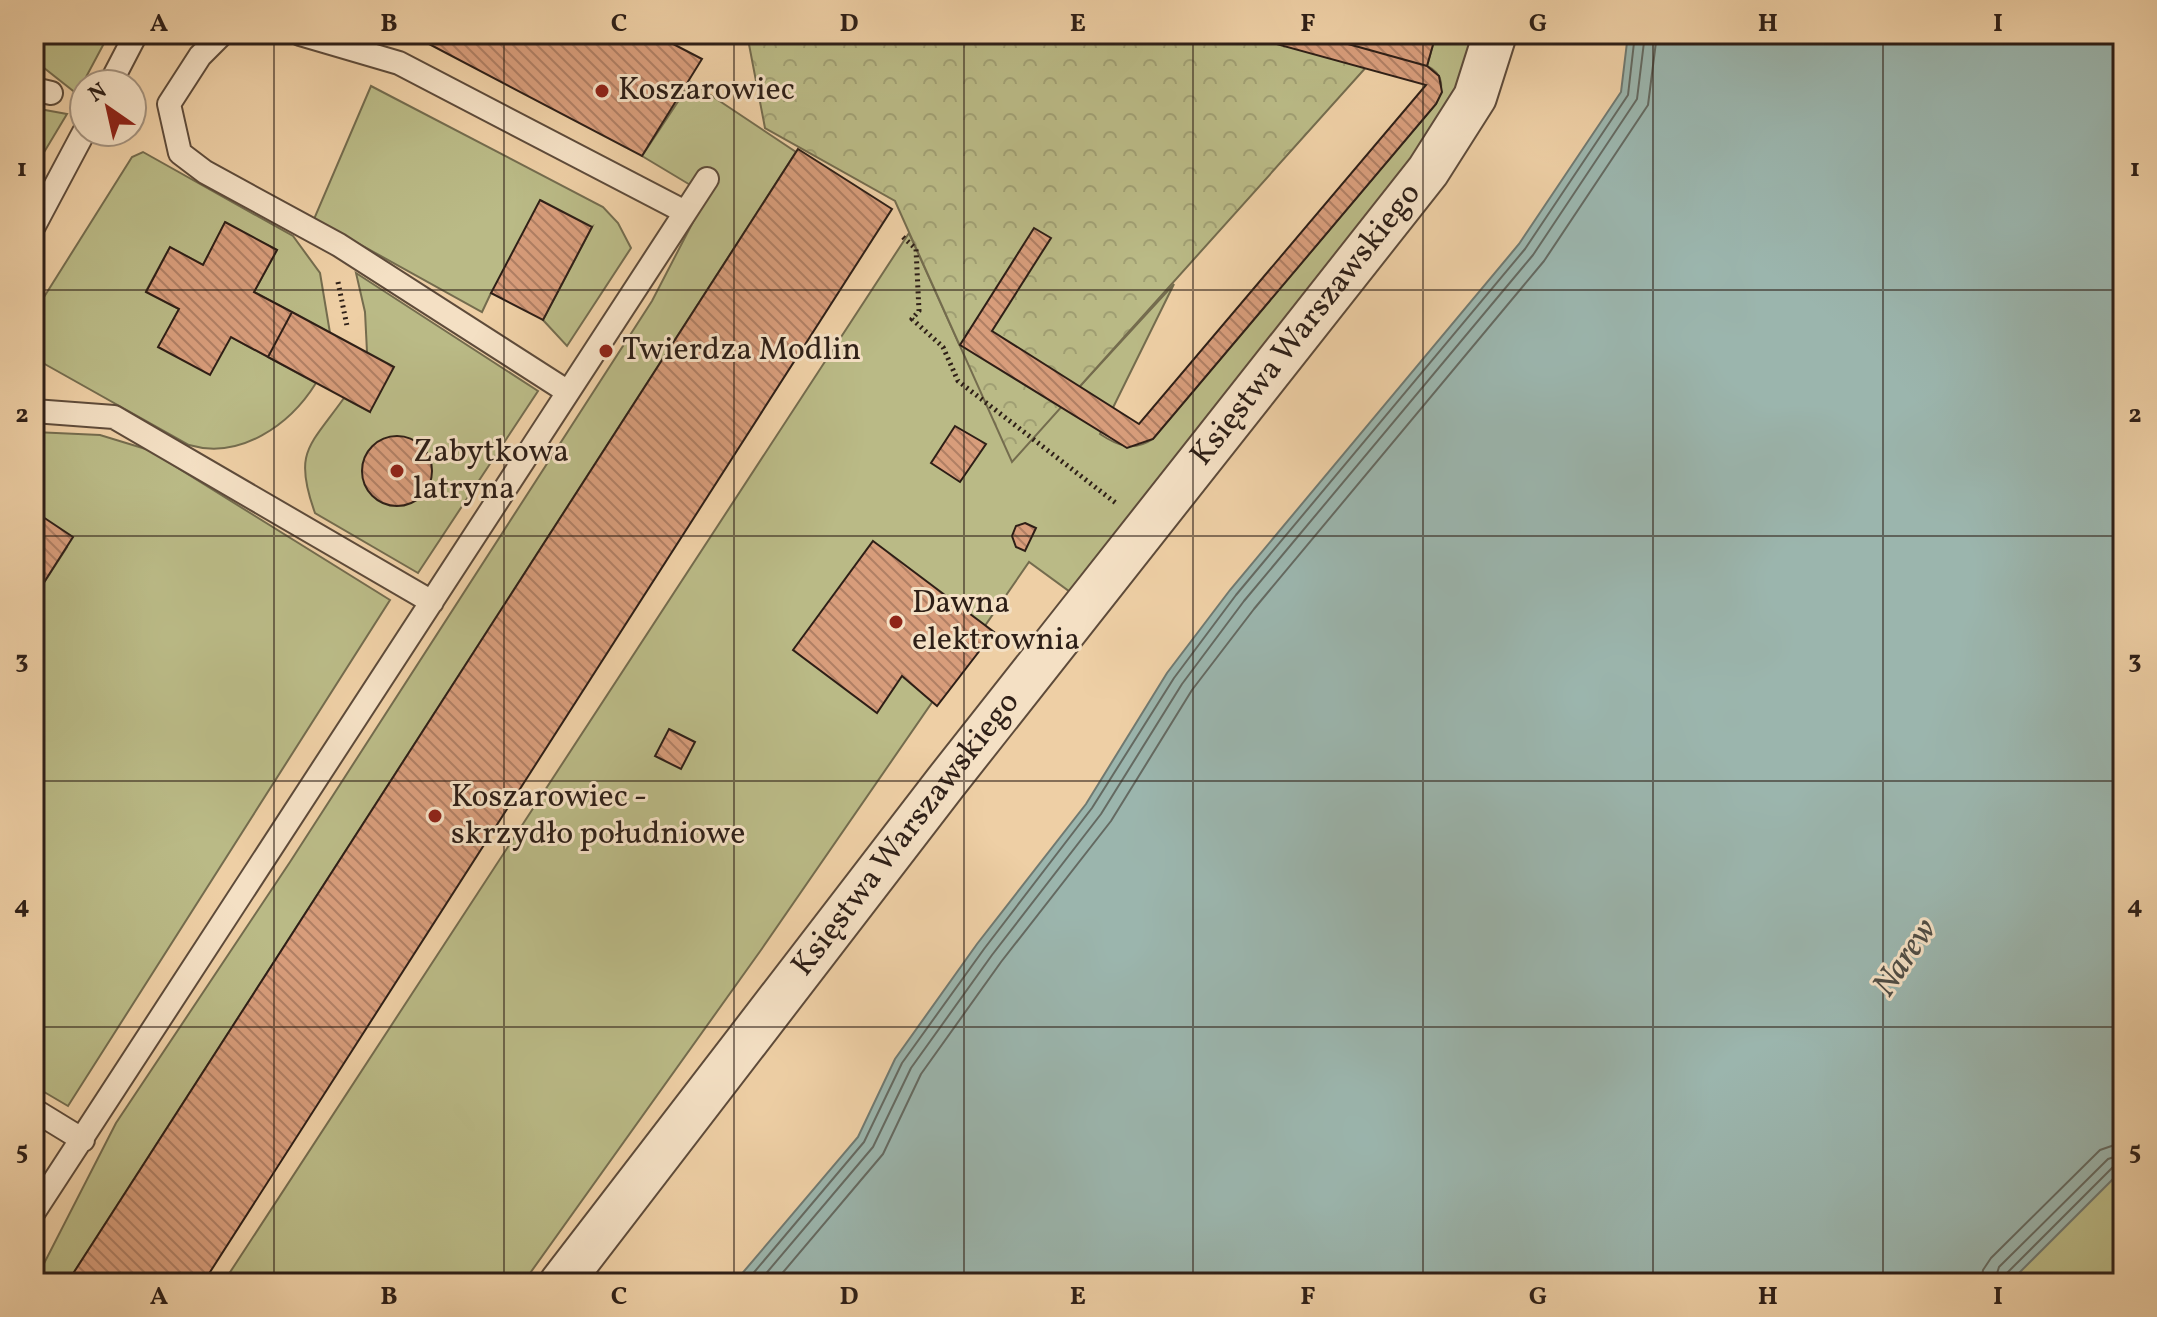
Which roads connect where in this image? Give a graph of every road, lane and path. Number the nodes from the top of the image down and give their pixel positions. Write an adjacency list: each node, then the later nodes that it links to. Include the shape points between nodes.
1 (136, 34): 5 (lane)
2 (222, 34): 11 (lane, via 200,56 169,104 180,153 339,245)
3 (300, 34): 8 (lane, via 399,63)
4 (1495, 34): 13 (street, Księstwa Warszawskiego, via 1475,97 1428,171)
5 (118, 68)
6 (75, 148): 9 (lane)
7 (707, 179): 8 (lane)
8 (685, 212): 11 (lane)
9 (34, 226)
10 (903, 237): 13 (path, via 916,249 919,311 912,319 943,347 958,381)
11 (568, 392): 14 (lane)
12 (34, 411): 14 (lane, via 114,417)
13 (1146, 527): 18 (street, Księstwa Warszawskiego)
14 (432, 602): 16 (lane)
15 (34, 1110): 16 (lane)
16 (83, 1140): 17 (lane)
17 (34, 1212)
18 (561, 1283)

